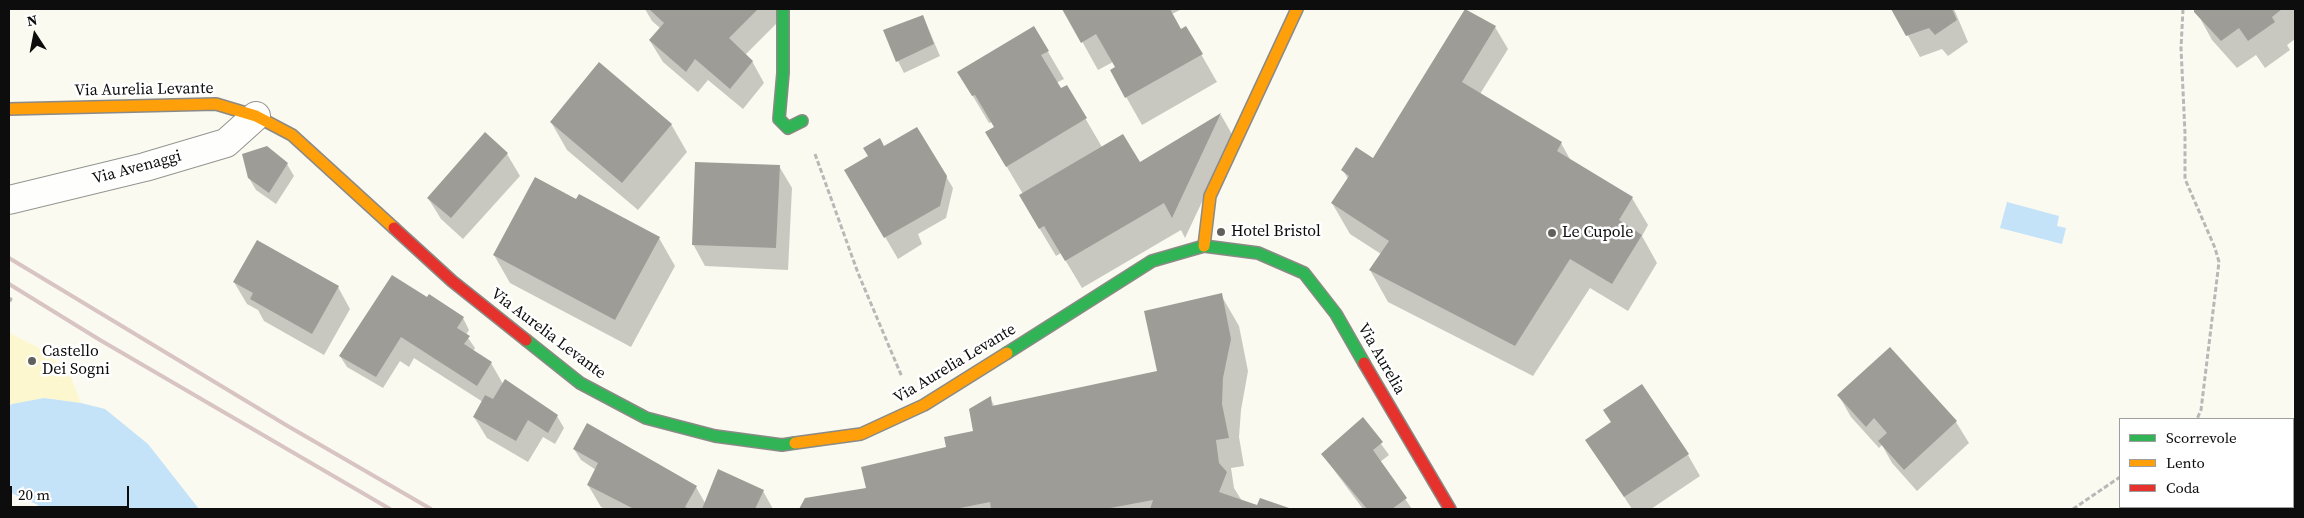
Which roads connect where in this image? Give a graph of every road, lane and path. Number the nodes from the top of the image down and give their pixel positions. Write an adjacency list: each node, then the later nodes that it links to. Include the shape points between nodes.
1 (783, 9): 6 (main road, via 779,119 788,128)
2 (1297, 9): 8 (main road, via 1210,196)
3 (2183, 9): 13 (path, via 2184,179 2219,262)
4 (9, 109): 5 (main road, Via Aurelia Levante, via 216,104)
5 (256, 116): 7 (street, Via Avenaggi, via 226,143 145,167); 12 (main road, Via Aurelia Levante, via 292,135 452,281 580,383 646,418 715,436 782,445 861,434)
6 (802, 121): 12 (path, via 896,366)
7 (9, 200)
8 (1204, 246): 9 (main road, Via Aurelia Levante); 12 (main road, Via Aurelia Levante, via 1152,261)
9 (1258, 253): 15 (main road, Via Aurelia, via 1304,273 1336,314)
10 (9, 298): 11 (path)
11 (9, 304)
12 (924, 405)
13 (2198, 418)
14 (2119, 478): 16 (path)
15 (1450, 509)
16 (2073, 509)

